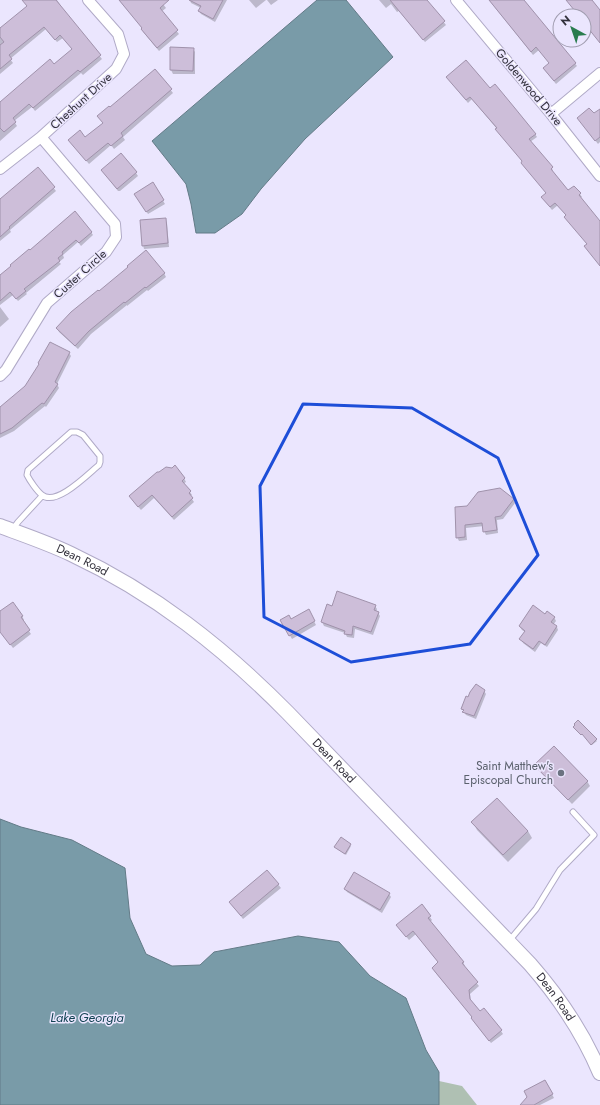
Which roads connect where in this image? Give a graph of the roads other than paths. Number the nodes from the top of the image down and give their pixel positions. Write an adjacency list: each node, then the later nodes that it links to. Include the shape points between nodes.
1 (88, 0): 5 (street, Cheshunt Drive, via 118,34 124,54 116,69)
2 (456, 0): 4 (street, Goldenwood Drive)
3 (600, 73): 4 (street)
4 (551, 114): 7 (street, Goldenwood Drive)
5 (41, 137): 6 (street, Cheshunt Drive); 8 (street, Custer Circle, via 114,224 116,237 106,252 46,303)
6 (0, 169)
7 (600, 176)
8 (0, 376)
9 (42, 496): 9 (lane, via 49,498 64,494 99,465 100,456 83,435 71,432 28,470 27,475); 10 (lane, via 18,522)
10 (6, 528): 12 (main road, Dean Road, via 70,554 121,580 188,624 231,658)
11 (572, 812): 12 (lane, via 594,835 560,870 536,909)
12 (509, 941): 13 (main road, Dean Road, via 561,1002)
13 (600, 1073)

